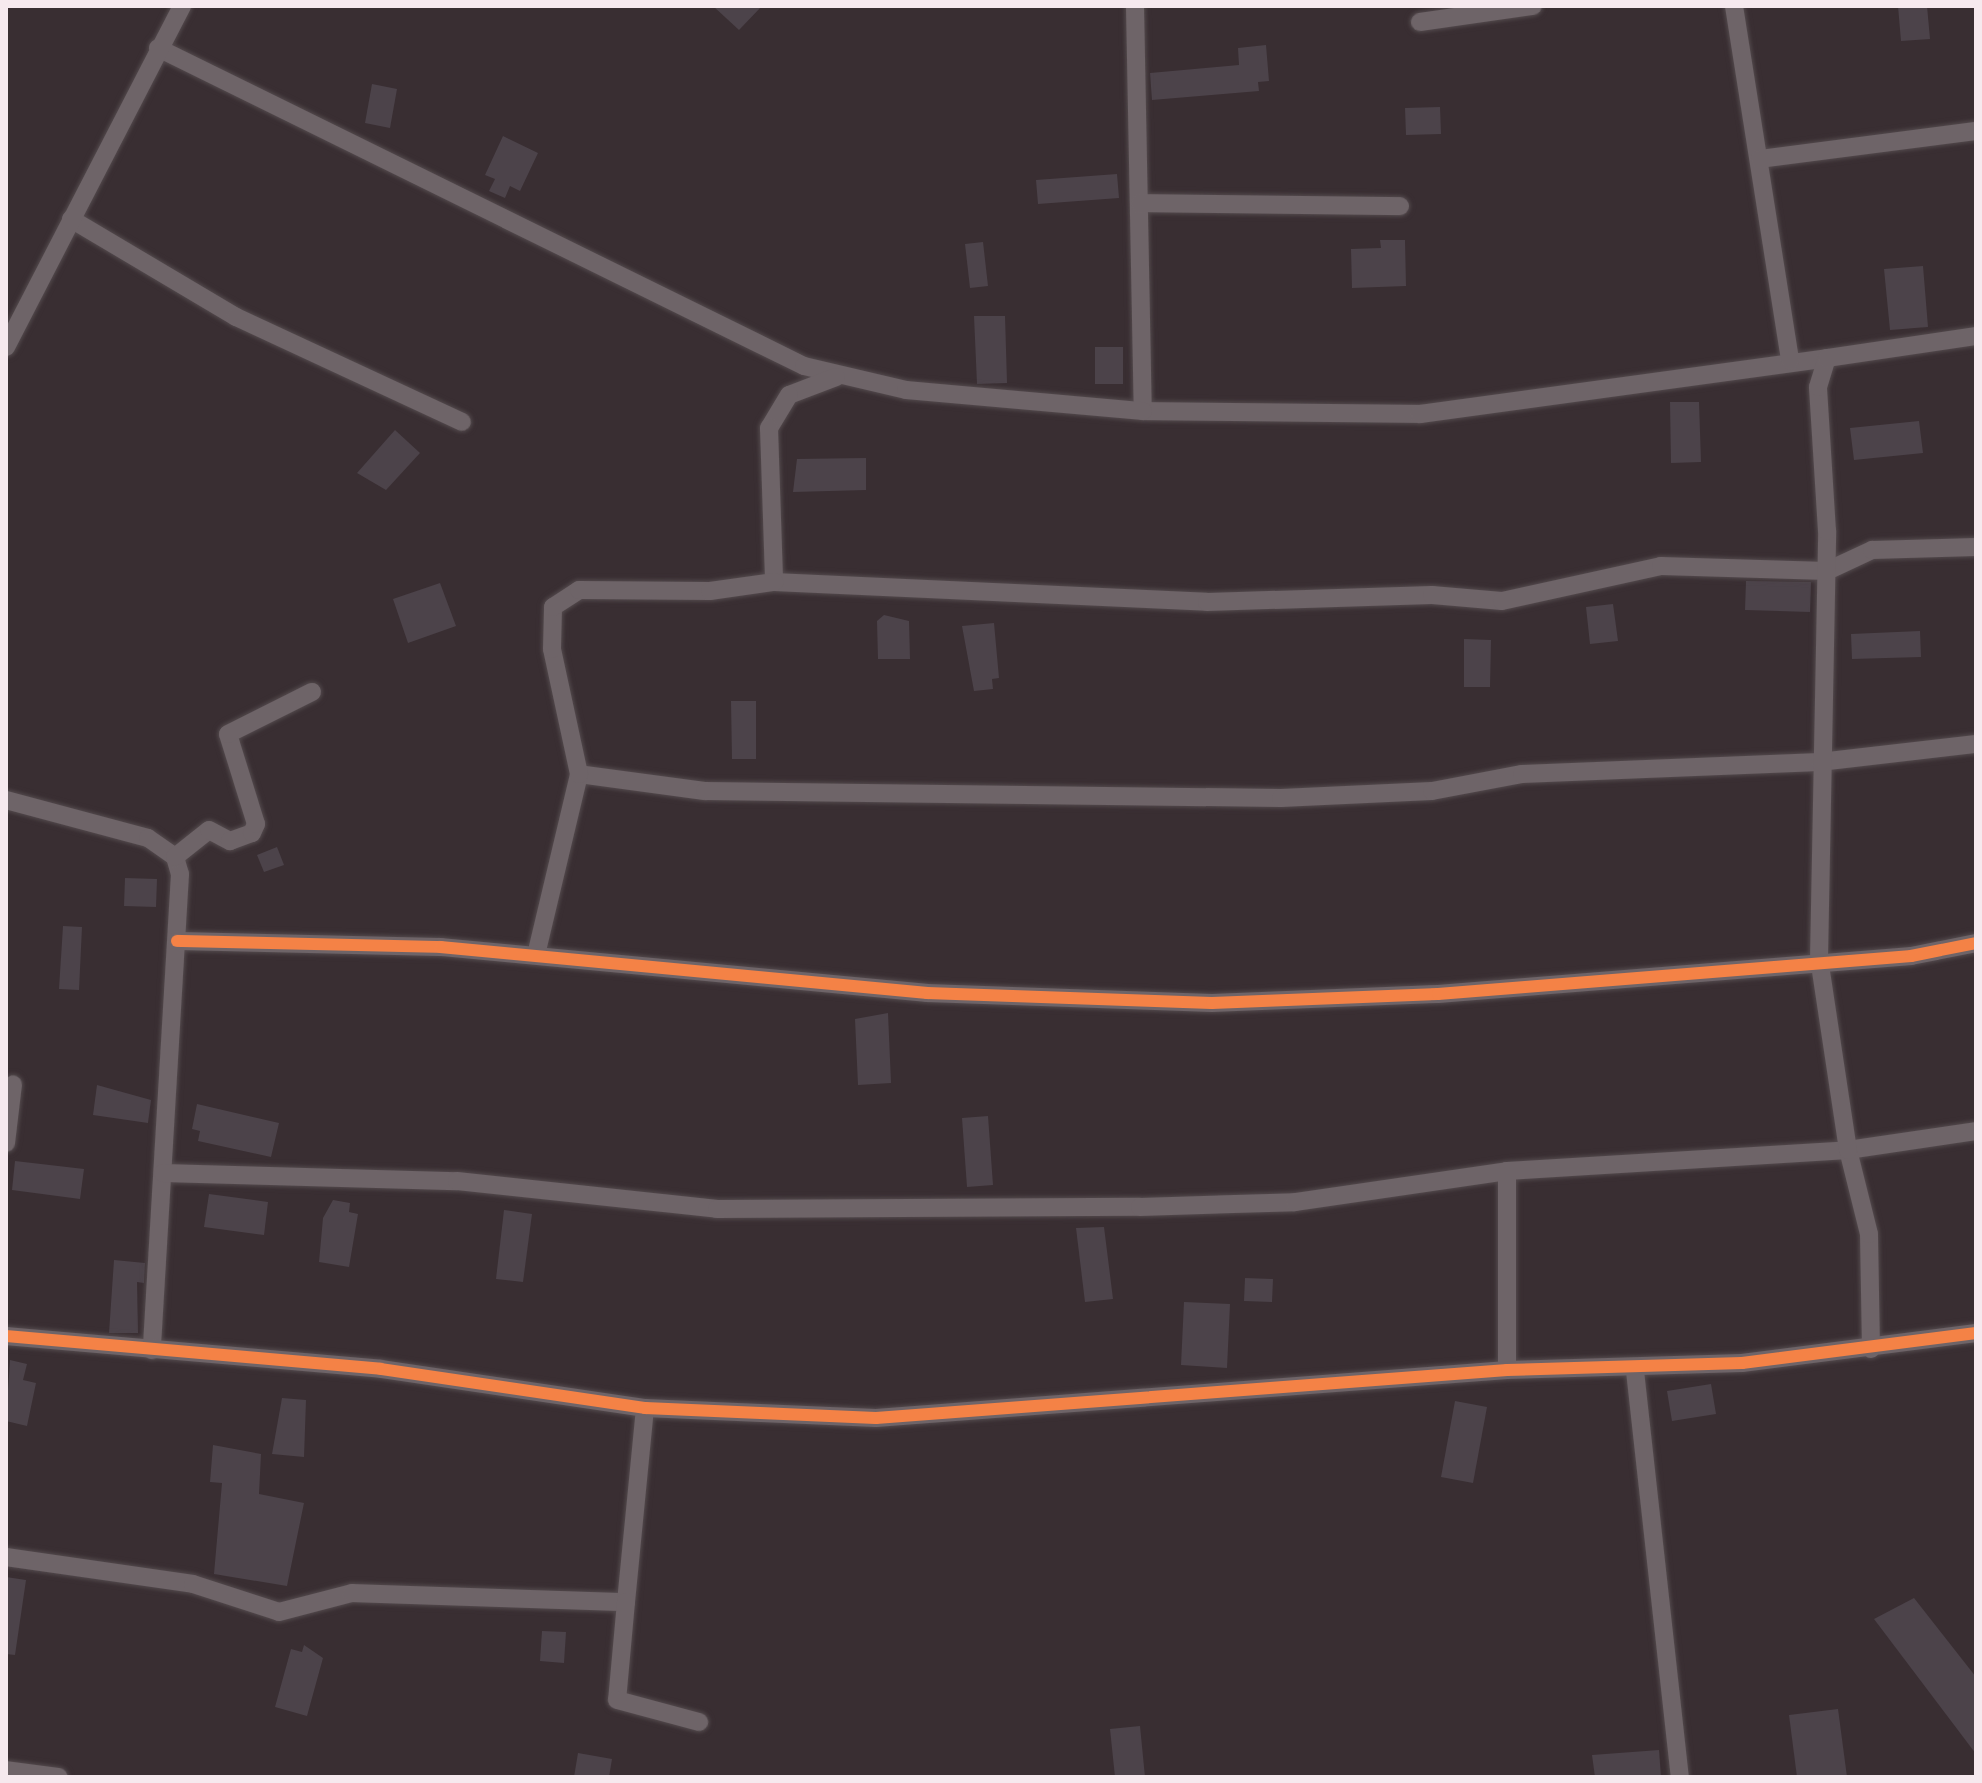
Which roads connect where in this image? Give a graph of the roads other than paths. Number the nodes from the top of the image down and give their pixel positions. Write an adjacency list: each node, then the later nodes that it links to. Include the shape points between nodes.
1 (182, 6): 6 (street)
2 (1135, 6): 9 (street, via 1131,89)
3 (1533, 6): 5 (street)
4 (1734, 6): 8 (street)
5 (1420, 22)
6 (158, 48): 11 (street); 16 (street)
7 (1976, 131): 8 (street)
8 (1760, 159): 15 (street)
9 (1140, 203): 10 (street); 17 (street)
10 (1400, 206)
11 (71, 219): 13 (street); 18 (street, via 236,317)
12 (1976, 336): 14 (street)
13 (6, 347)
14 (1827, 358): 15 (street); 20 (street, via 1818,387)
15 (1790, 361): 17 (street, via 1420,414)
16 (836, 377): 17 (street); 21 (street, via 789,395 769,428)
17 (1143, 411)
18 (462, 422)
19 (1976, 547): 20 (street, via 1872,550)
20 (1827, 571): 21 (street, via 1661,566 1502,601 1420,595 1207,602); 24 (street)
21 (774, 582): 25 (street, via 710,591 579,590 553,607 552,649)
22 (312, 692): 27 (street, via 228,734 256,824 252,833 230,841 209,830)
23 (1976, 744): 24 (street)
24 (1820, 762): 25 (street, via 1522,774 1432,791 1281,798 705,791); 31 (street)
25 (579, 774): 30 (street)
26 (6, 800): 27 (street, via 148,838)
27 (175, 857): 28 (street)
28 (177, 941): 30 (street); 37 (street)
29 (1976, 943): 31 (street, via 1911,956)
30 (536, 955): 31 (street, via 927,993 1196,1003 1438,994)
31 (1819, 959): 35 (street)
32 (13, 1084): 34 (street)
33 (1976, 1131): 35 (street)
34 (6, 1143)
35 (1848, 1150): 36 (street); 40 (street, via 1869,1234)
36 (1507, 1171): 37 (street, via 1295,1202 717,1209 457,1181); 42 (street)
37 (163, 1173): 41 (street)
38 (1976, 1333): 40 (street)
39 (6, 1336): 41 (street)
40 (1871, 1349): 43 (street)
41 (152, 1350): 44 (street, via 381,1369)
42 (1507, 1370): 43 (street); 44 (street, via 876,1418)
43 (1635, 1371): 50 (street)
44 (645, 1408): 46 (street)
45 (6, 1557): 46 (street, via 170,1580 279,1612 352,1593)
46 (626, 1602): 47 (street, via 617,1700)
47 (699, 1722)
48 (6, 1770): 49 (street)
49 (59, 1777)
50 (1680, 1777)

